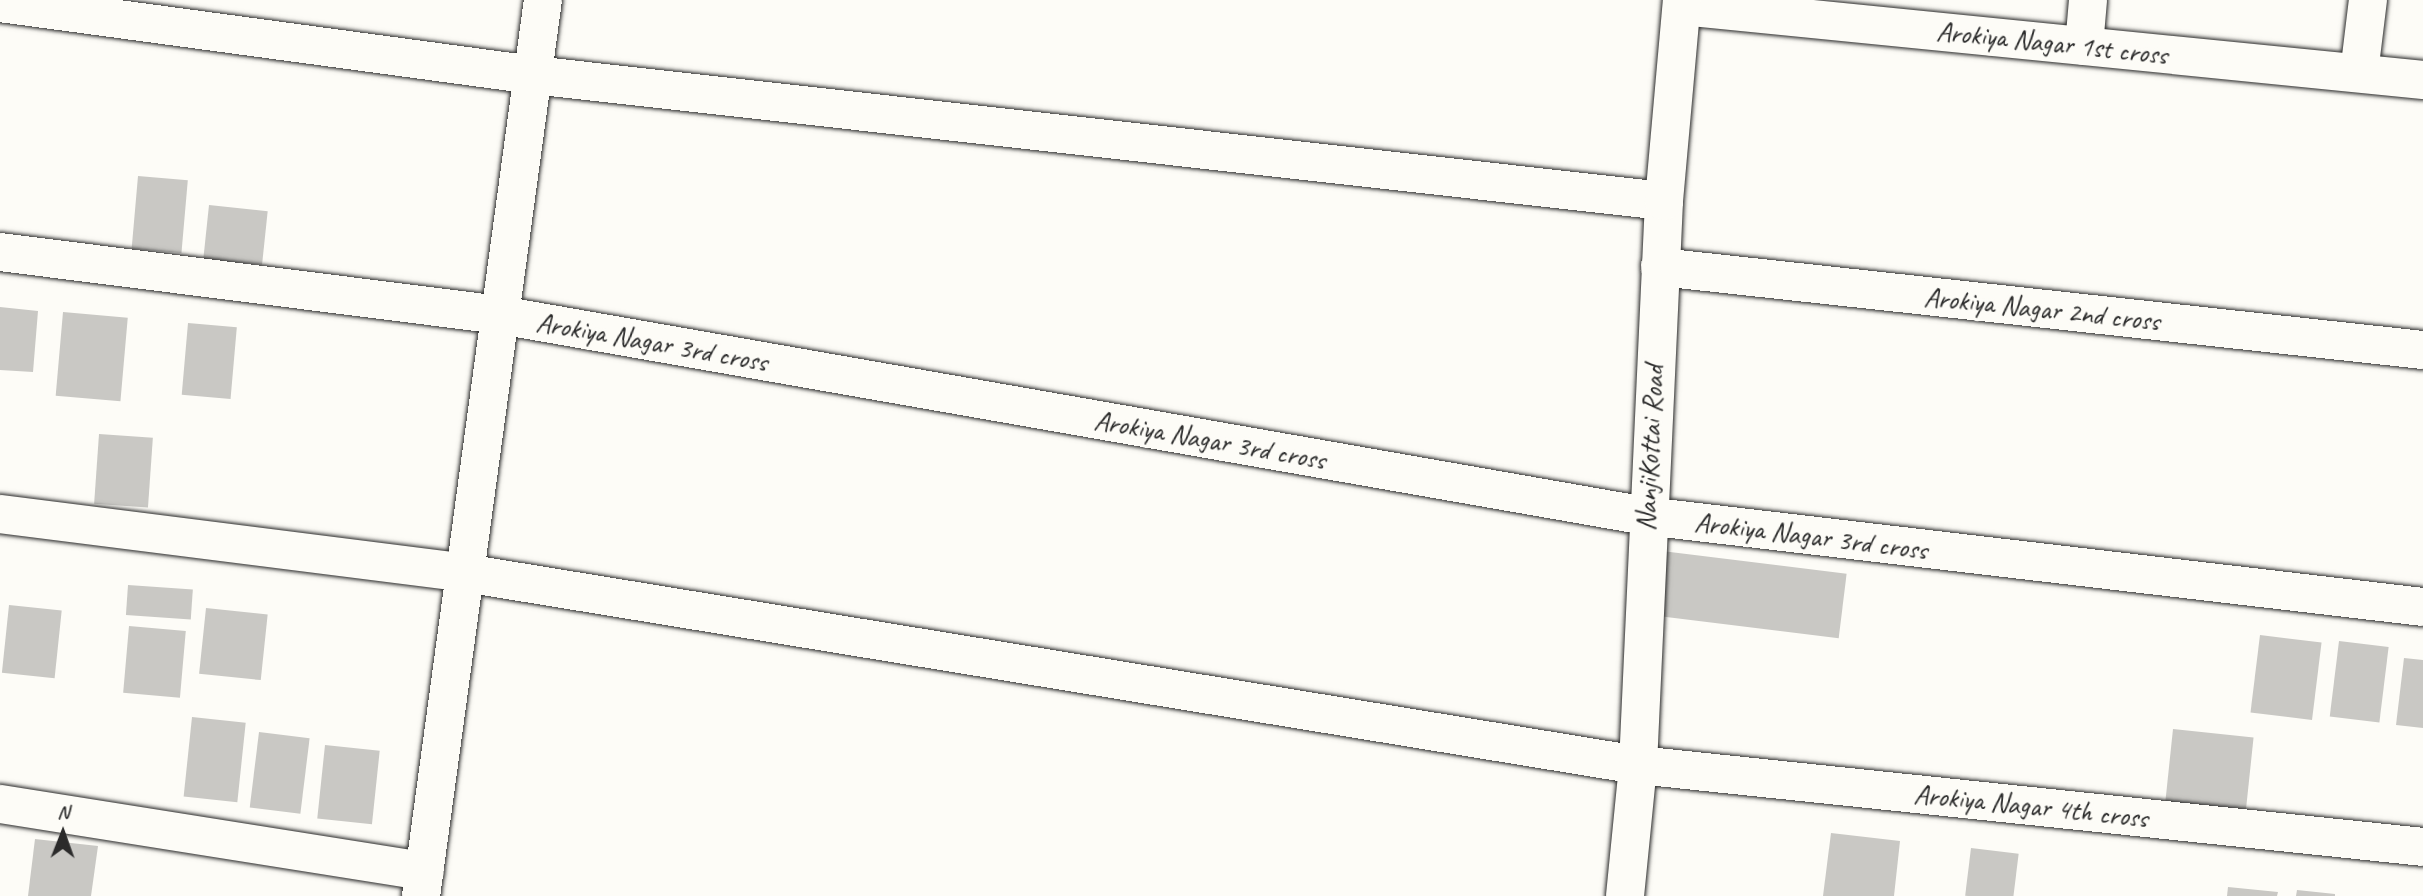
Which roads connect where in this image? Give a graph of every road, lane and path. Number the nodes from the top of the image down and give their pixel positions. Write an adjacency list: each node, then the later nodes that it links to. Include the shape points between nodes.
1 (543, 0): 9 (street)
2 (2088, 0): 7 (street)
3 (2368, 0): 8 (street)
4 (0, 3): 9 (street)
5 (1682, 3): 6 (street, Arokiya Nagar 1st cross); 11 (street, NanjiKottai Road)
6 (1893, 14): 7 (street, Arokiya Nagar 1st cross)
7 (2084, 46): 8 (street, Arokiya Nagar 1st cross)
8 (2359, 73): 10 (street, Arokiya Nagar 1st cross)
9 (533, 75): 11 (street); 14 (street)
10 (2423, 80)
11 (1664, 201): 13 (street, NanjiKottai Road)
12 (0, 252): 14 (street, Arokiya Nagar 3rd cross)
13 (1660, 267): 15 (street, Arokiya Nagar 2nd cross); 17 (street, NanjiKottai Road)
14 (500, 315): 17 (street, Arokiya Nagar 3rd cross); 18 (street)
15 (2423, 350)
16 (0, 514): 18 (street, Arokiya Nagar 4th cross)
17 (1646, 516): 19 (street, Arokiya Nagar 3rd cross); 20 (street, NanjiKottai Road)
18 (465, 573): 20 (street, Arokiya Nagar 4th cross); 23 (street)
19 (2423, 607)
20 (1638, 765): 22 (street, Arokiya Nagar 4th cross); 24 (street, NanjiKottai Road)
21 (0, 804): 23 (street)
22 (2423, 847)
23 (423, 883)
24 (1625, 896)

